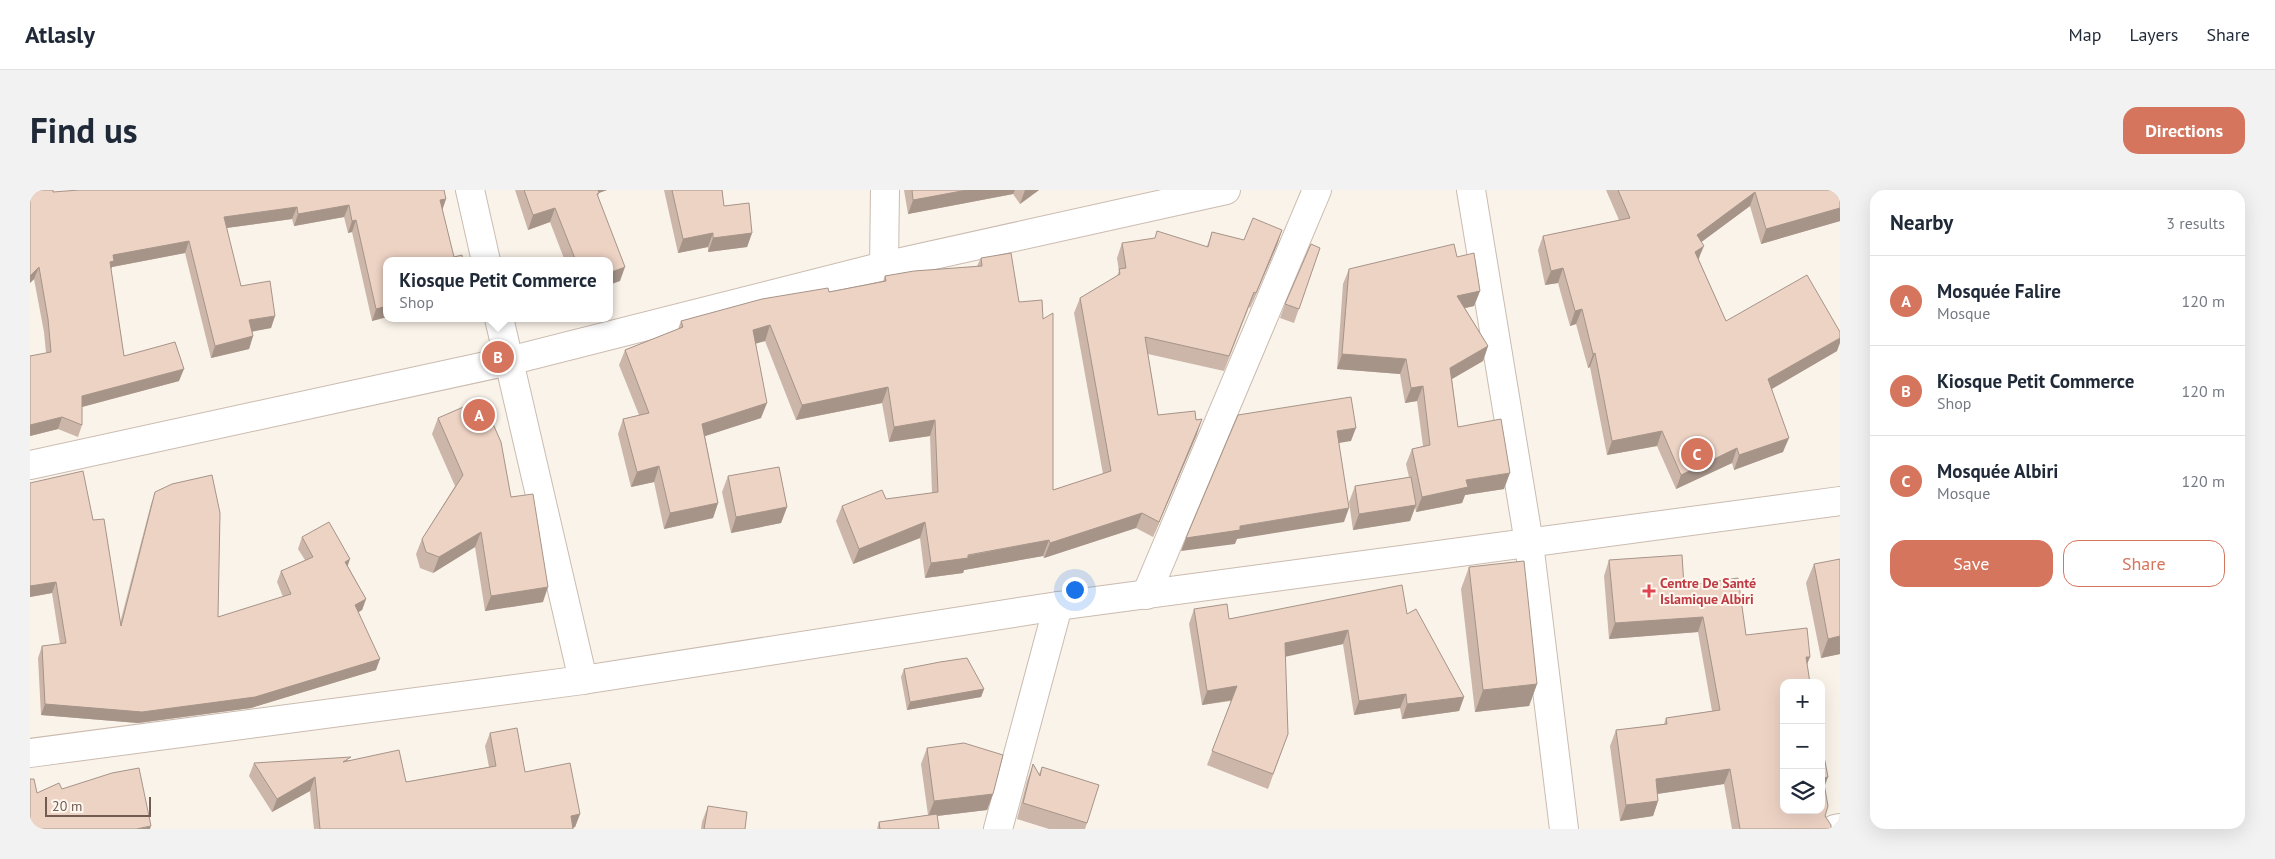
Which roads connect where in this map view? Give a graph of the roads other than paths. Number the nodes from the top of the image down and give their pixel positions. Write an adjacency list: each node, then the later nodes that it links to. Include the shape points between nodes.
1 (470, 190): 6 (street)
2 (885, 190): 7 (street)
3 (1226, 190): 7 (street)
4 (1317, 190): 13 (street)
5 (1472, 190): 12 (street)
6 (485, 257)
7 (884, 266): 9 (street)
8 (500, 322): 9 (street)
9 (509, 362): 10 (street); 15 (street)
10 (30, 466)
11 (1840, 501): 12 (street)
12 (1529, 544): 13 (street); 19 (street)
13 (1146, 595): 14 (street)
14 (1058, 606): 15 (street); 18 (street)
15 (583, 680): 16 (street)
16 (30, 753)
17 (1840, 828): 20 (street)
18 (998, 829)
19 (1564, 829)
20 (1835, 829)

